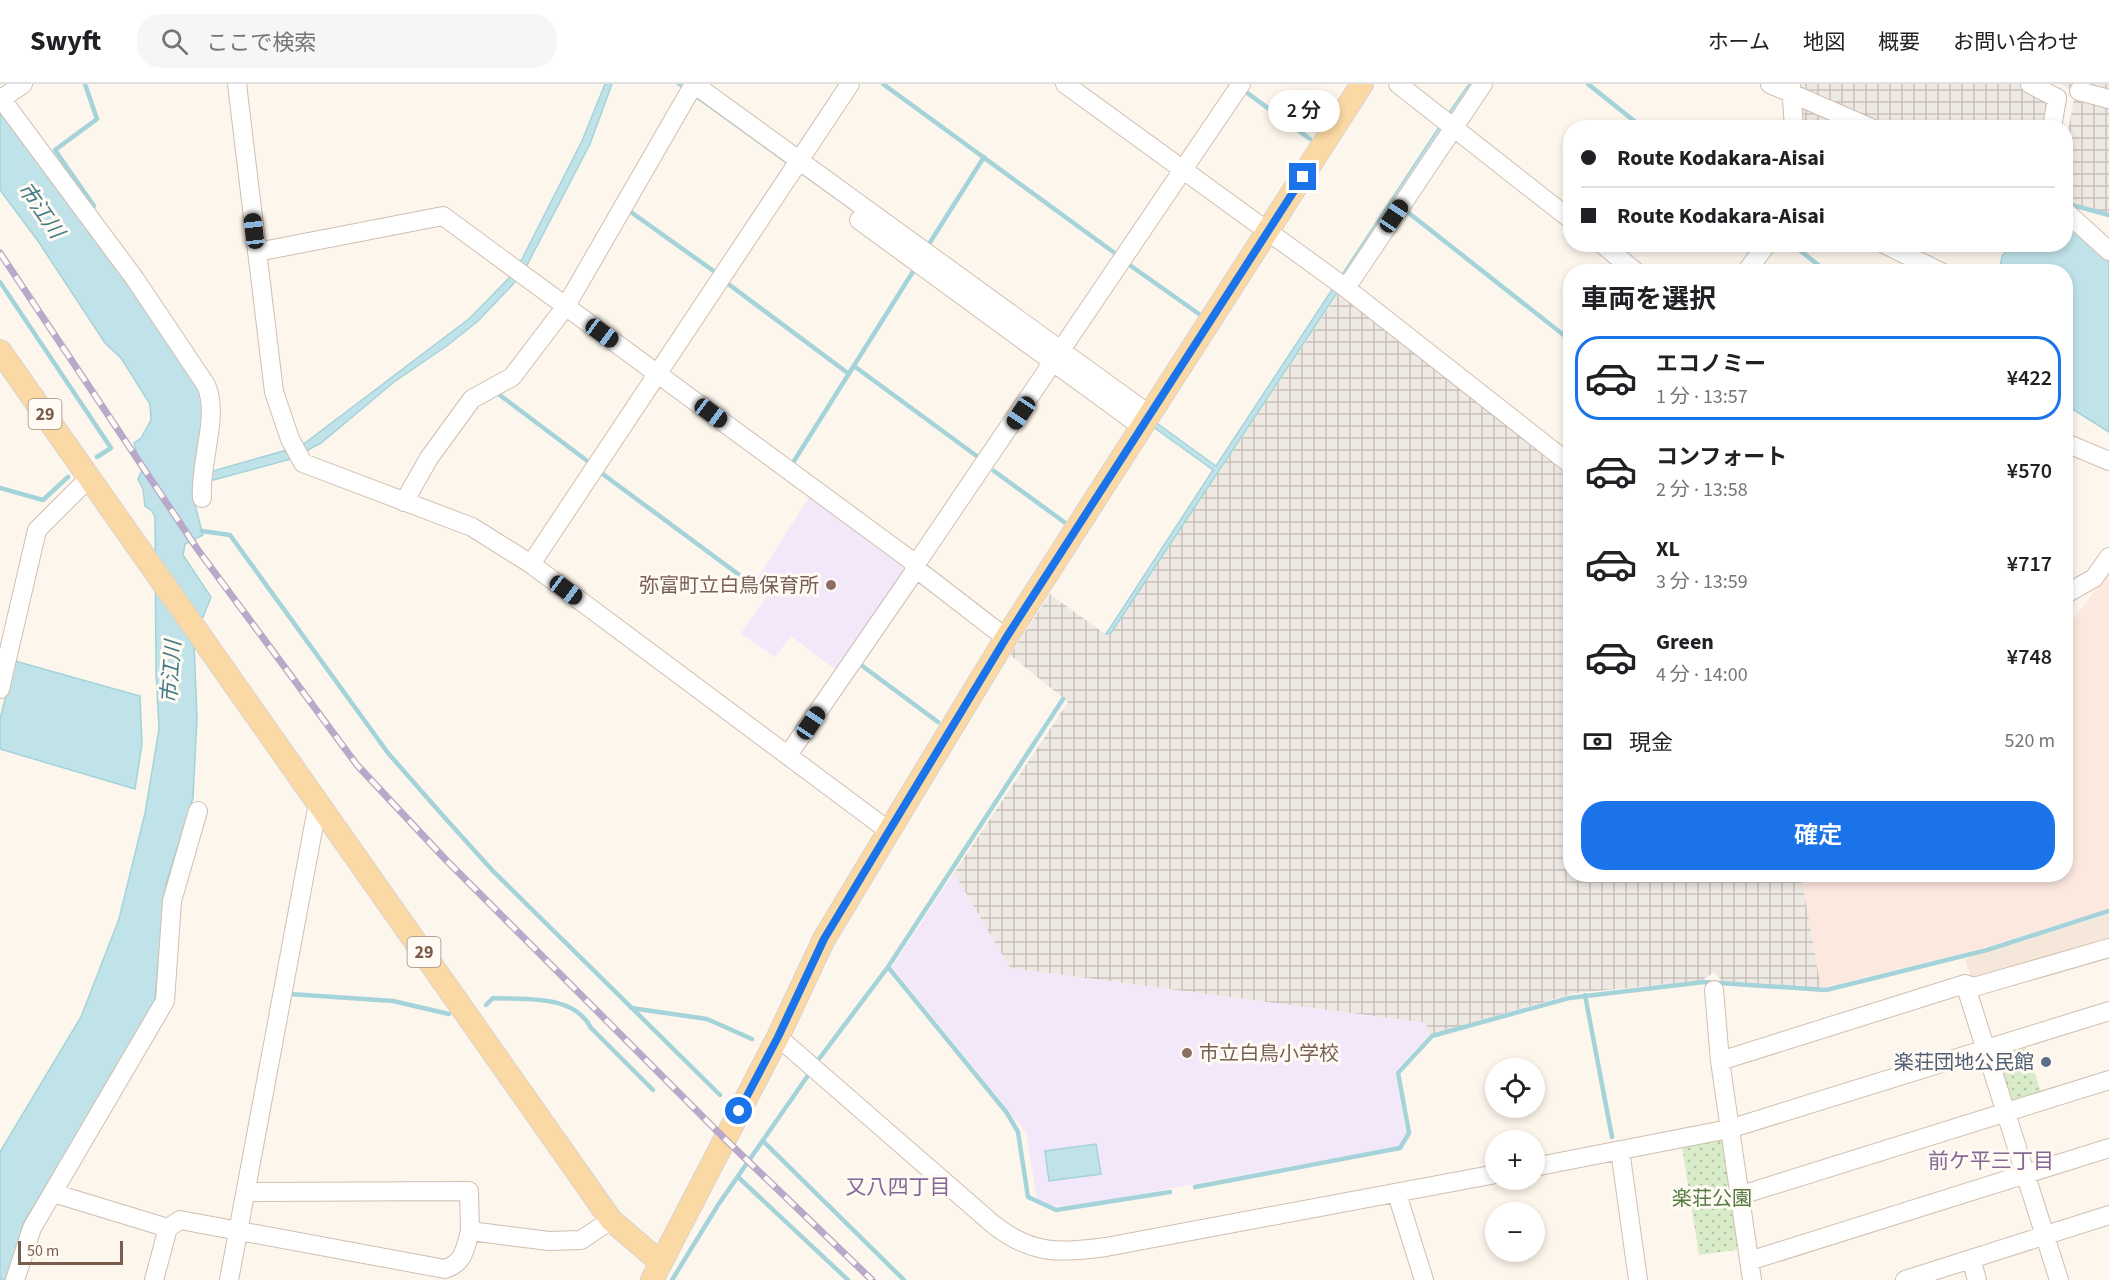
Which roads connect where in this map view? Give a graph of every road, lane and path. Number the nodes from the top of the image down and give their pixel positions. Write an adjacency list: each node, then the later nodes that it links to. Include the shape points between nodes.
1 (22, 84): 14 (street)
2 (237, 84): 26 (street)
3 (850, 84): 20 (street)
4 (1065, 84): 21 (street)
5 (1241, 84): 21 (street)
6 (1362, 84): 24 (main road)
7 (1398, 84): 19 (street)
8 (1483, 84): 19 (street)
9 (1770, 84): 12 (street)
10 (2030, 84): 18 (street, via 2057,98)
11 (692, 88): 20 (street); 32 (street)
12 (1791, 88): 16 (street); 17 (street)
13 (2079, 91): 15 (street)
14 (1, 98): 41 (street, via 135,279 206,385 211,402)
15 (2109, 99)
16 (1793, 120)
17 (1855, 120)
18 (2053, 120)
19 (1450, 123): 22 (street); 31 (street)
20 (796, 166): 34 (street); 35 (street)
21 (1184, 170): 24 (street); 34 (street)
22 (1563, 213)
23 (2073, 218): 25 (street)
24 (1268, 232): 31 (street); 36 (main road)
25 (2109, 251)
26 (257, 252): 32 (street, via 443,216); 42 (street, via 274,392 303,463)
27 (1612, 252): 29 (street)
28 (1900, 252): 30 (street)
29 (1626, 264)
30 (1925, 264)
31 (1341, 284): 38 (street)
32 (566, 306): 35 (street); 42 (street, via 512,377 472,399 429,458)
33 (0, 351): 40 (main road, 29)
34 (1058, 357): 36 (street); 45 (street, via 986,464 958,498)
35 (657, 373): 44 (street); 45 (street)
36 (1146, 421): 47 (main road)
37 (2073, 446): 39 (street)
38 (1563, 458)
39 (2109, 461)
40 (90, 477): 48 (street, via 37,530); 51 (main road, 29)
41 (202, 484)
42 (404, 502): 44 (street, via 472,527)
43 (2109, 557): 46 (street, via 2094,578)
44 (531, 564): 50 (street)
45 (916, 567): 47 (street); 50 (street)
46 (2073, 592)
47 (1006, 638): 53 (main road)
48 (4, 656): 49 (street)
49 (0, 689)
50 (788, 756): 53 (street)
51 (318, 803): 69 (street); 74 (main road, 29)
52 (198, 811): 70 (street, via 172,901 165,1001)
53 (889, 831): 58 (main road, via 824,939)
54 (2109, 948): 55 (street, via 1974,987)
55 (1965, 984): 59 (street); 60 (street)
56 (1714, 990): 60 (street)
57 (2109, 1011): 59 (street)
58 (778, 1037): 71 (street, via 994,1225 1042,1250 1064,1253 1106,1247); 81 (main road)
59 (1985, 1049): 62 (street); 63 (street)
60 (1720, 1061): 63 (street)
61 (2109, 1080): 62 (street)
62 (2005, 1112): 67 (street); 72 (street)
63 (1729, 1129): 65 (street); 72 (street)
64 (2109, 1148): 67 (street)
65 (1620, 1150): 66 (street); 86 (street)
66 (1545, 1165)
67 (2025, 1175): 78 (street); 80 (street)
68 (1485, 1176): 71 (street)
69 (247, 1192): 76 (street, via 470,1191); 77 (street)
70 (53, 1193): 75 (street); 82 (street, via 32,1228)
71 (1397, 1194): 85 (street)
72 (1738, 1196): 80 (street)
73 (2109, 1215): 78 (street)
74 (611, 1220): 76 (street, via 581,1240 549,1241); 81 (main road, 29)
75 (168, 1228): 77 (street, via 180,1220); 83 (street)
76 (470, 1231): 77 (street, via 463,1257 455,1266 445,1269)
77 (238, 1232): 84 (street)
78 (2044, 1236): 79 (street); 90 (street)
79 (1971, 1259): 88 (street); 89 (street)
80 (1749, 1261): 87 (street)
81 (656, 1271)
82 (15, 1280)
83 (154, 1280)
84 (229, 1280)
85 (1424, 1280)
86 (1638, 1280)
87 (1752, 1280)
88 (1905, 1280)
89 (1977, 1280)
90 (2059, 1280)

